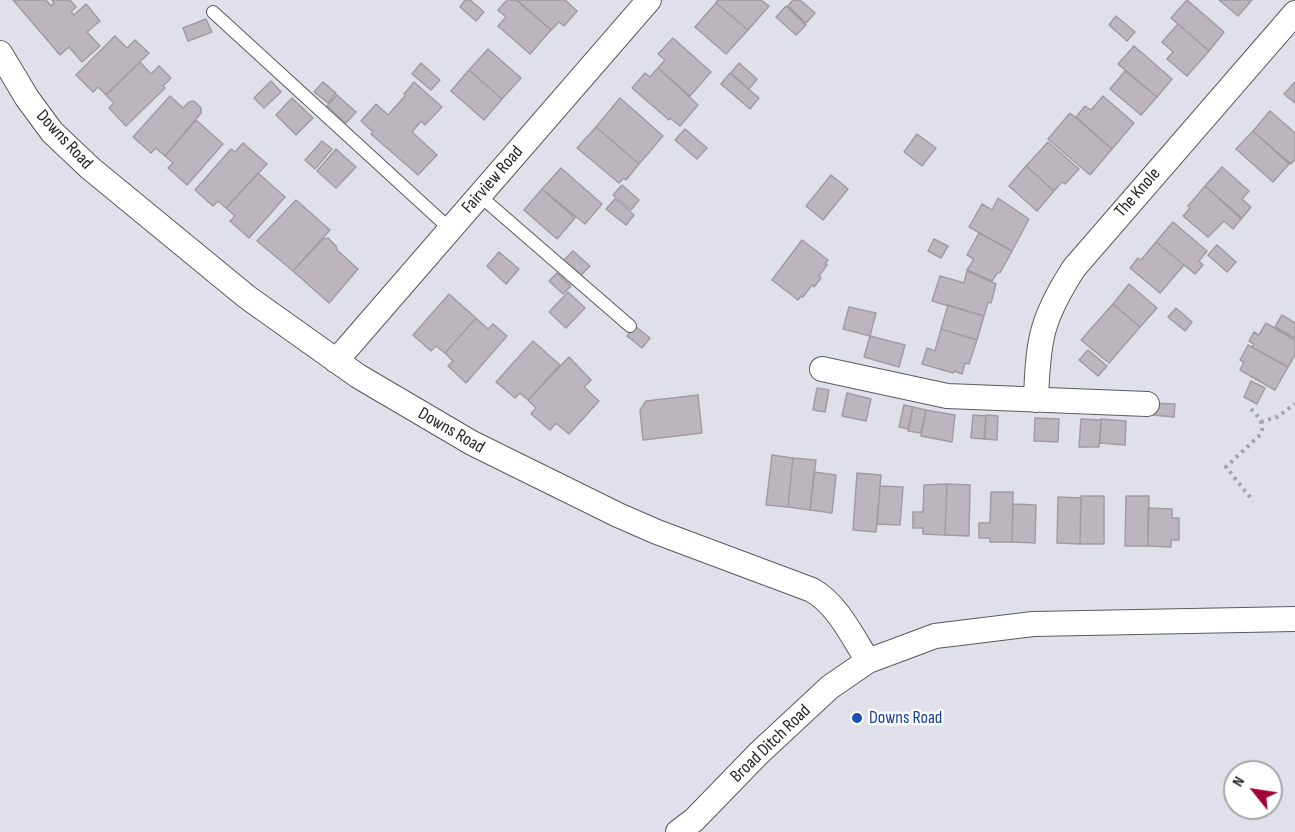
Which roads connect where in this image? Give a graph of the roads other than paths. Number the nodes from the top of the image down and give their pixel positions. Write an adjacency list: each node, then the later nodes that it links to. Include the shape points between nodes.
1 (649, 0): 5 (street, Fairview Road)
2 (213, 12): 6 (lane)
3 (1295, 13): 10 (street, The Knole, via 1074,268 1055,297 1044,324)
4 (0, 53): 8 (street, Downs Road, via 52,132 90,168 239,290)
5 (480, 196): 6 (street, Fairview Road); 7 (lane)
6 (450, 229): 8 (street, Fairview Road)
7 (630, 326)
8 (336, 361): 13 (street, Downs Road, via 463,438 567,491 657,532 812,590 837,612)
9 (822, 369): 10 (street, via 947,396)
10 (1036, 400): 11 (street)
11 (1147, 404)
12 (1295, 619): 13 (street, via 1033,624 935,636)
13 (868, 661): 14 (street, Broad Ditch Road, via 830,687)
14 (678, 832)

